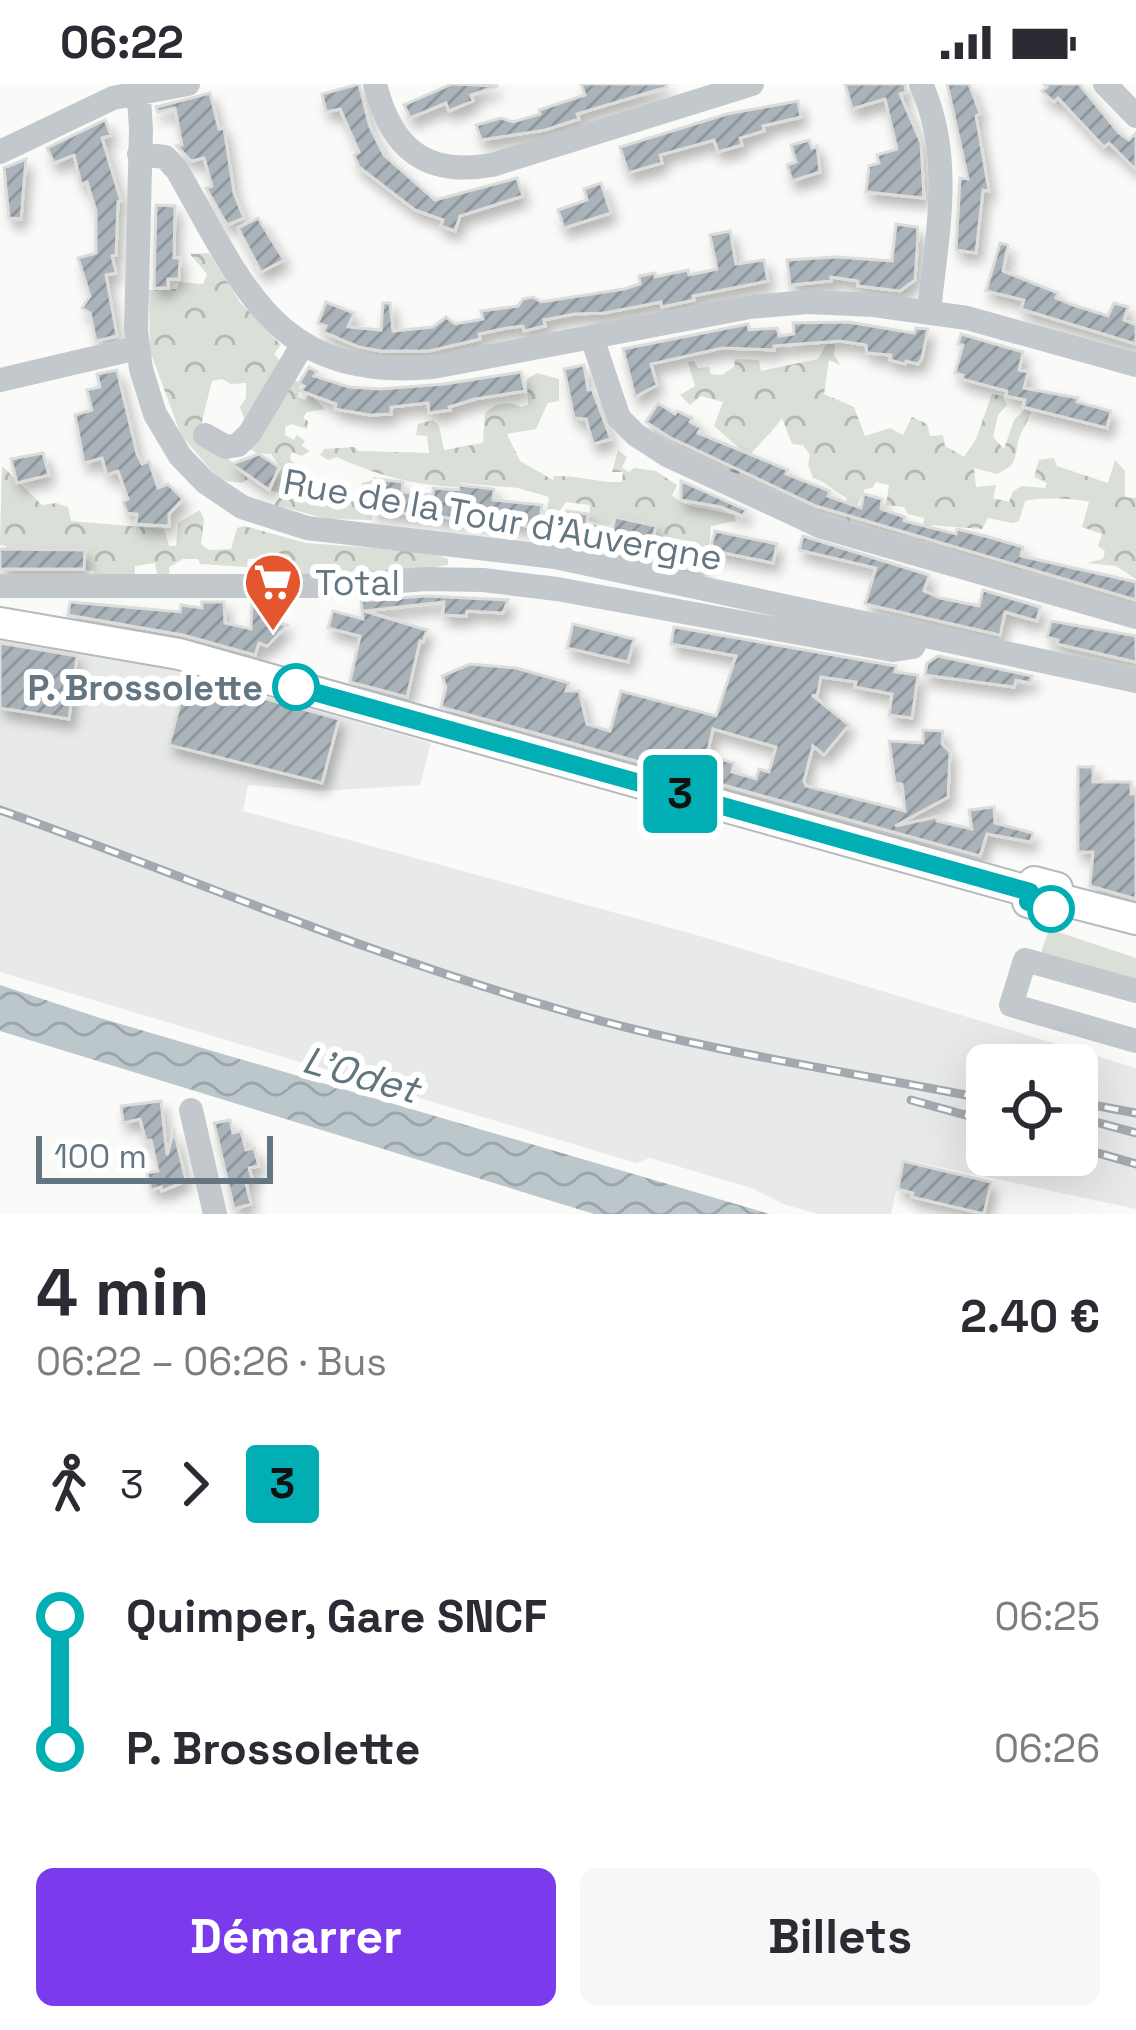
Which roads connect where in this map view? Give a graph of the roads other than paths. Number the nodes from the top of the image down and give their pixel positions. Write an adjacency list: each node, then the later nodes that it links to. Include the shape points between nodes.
1 (188, 84): 6 (street)
2 (375, 84): 3 (street, via 389,128 404,144 433,164 466,169)
3 (752, 84)
4 (920, 84): 10 (street, via 942,163)
5 (1106, 84): 7 (street)
6 (134, 89): 8 (street); 9 (street, Rue de la Tour d'Auvergne)
7 (1136, 116)
8 (0, 152)
9 (139, 154): 12 (street, via 170,161 243,284); 13 (street, Rue de la Tour d'Auvergne)
10 (928, 311): 11 (street, via 788,302); 14 (street)
11 (592, 338): 12 (street, via 385,370 347,365); 18 (street, via 619,418 667,455 822,527)
12 (304, 344): 16 (street, via 244,440 226,447)
13 (137, 348): 15 (street); 20 (street, Rue de la Tour d'Auvergne, via 155,414 187,465 268,518 555,556)
14 (1136, 365)
15 (0, 380)
16 (206, 435)
17 (0, 586): 20 (street, via 483,580 893,650 913,647)
18 (1136, 617)
19 (0, 623): 22 (main road, via 179,654)
20 (920, 635): 21 (street, Rue de la Tour d'Auvergne)
21 (1136, 681)
22 (1136, 919)
23 (1136, 991): 24 (street, via 1025,960 1011,1005)
24 (1136, 1041)
25 (191, 1110): 26 (street)
26 (215, 1214)

